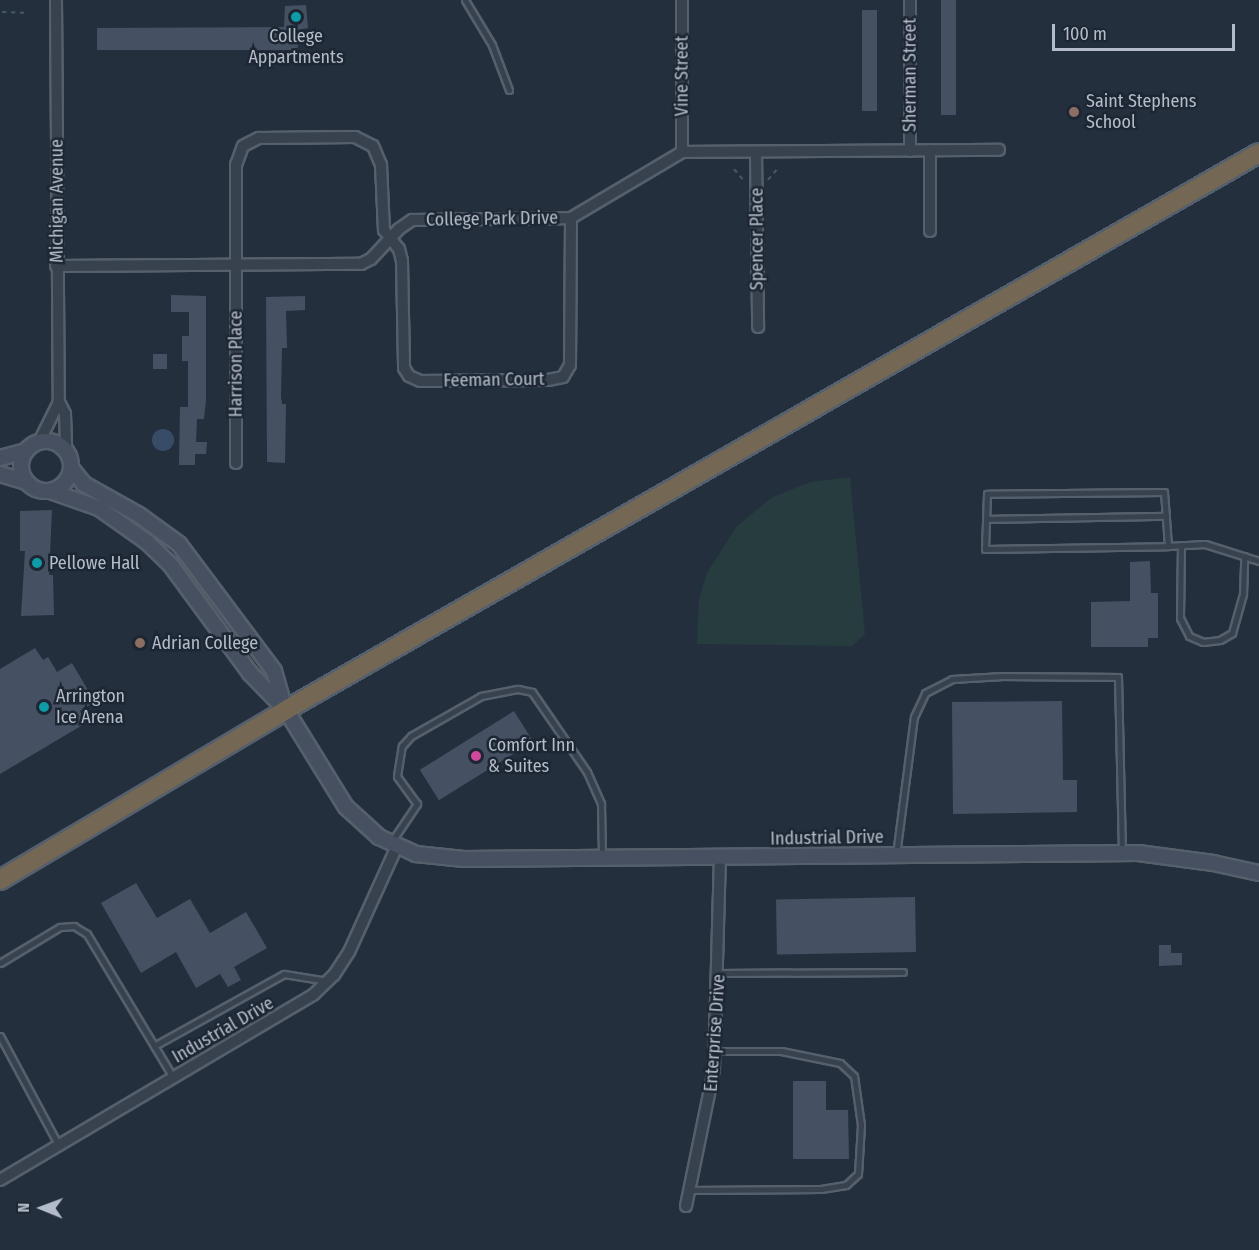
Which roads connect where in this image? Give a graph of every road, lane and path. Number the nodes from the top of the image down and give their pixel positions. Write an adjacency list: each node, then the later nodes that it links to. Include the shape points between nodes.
1 (56, 0): 22 (street, Michigan Avenue)
2 (465, 0): 7 (lane, via 492,45)
3 (682, 0): 11 (street, Vine Street)
4 (910, 0): 10 (street, Sherman Street)
5 (2, 12): 6 (path)
6 (29, 13)
7 (509, 90)
8 (930, 150): 9 (street); 10 (street); 19 (street)
9 (999, 150)
10 (910, 151): 12 (street)
11 (682, 152): 12 (street); 18 (street, College Park Drive)
12 (756, 152): 23 (street, Spencer Place)
13 (1259, 153): 40 (highway)
14 (778, 168): 16 (path)
15 (734, 169): 17 (path)
16 (768, 180)
17 (744, 181)
18 (571, 218): 20 (street, College Park Drive, via 412,220); 20 (street, Feeman Court, via 570,365 563,377 549,380 434,381 409,376 403,356 402,261)
19 (930, 231)
20 (390, 238): 21 (street, College Park Drive, via 379,253 361,264); 21 (street, Harrison Place, via 382,221 381,165 373,146 365,140 259,138 243,146 236,165)
21 (236, 265): 22 (street, College Park Drive); 29 (street, Harrison Place)
22 (56, 266): 24 (street, Michigan Avenue)
23 (758, 327)
24 (59, 402): 25 (street, Michigan Avenue); 27 (street, Michigan Avenue, via 66,414)
25 (39, 442): 26 (street); 27 (street, via 54,443)
26 (26, 451): 28 (street); 32 (street, via 21,466)
27 (66, 452): 30 (street)
28 (0, 458)
29 (236, 463)
30 (71, 468): 33 (street, via 64,484); 40 (street, via 84,484 139,515 179,544 274,672)
31 (0, 474): 32 (street)
32 (26, 482): 33 (street)
33 (50, 491): 40 (street, via 99,508 147,542 170,564 250,673)
34 (1166, 516): 35 (lane); 35 (lane, via 1164,492 987,494); 37 (lane)
35 (986, 519): 37 (lane, via 985,549)
36 (1181, 545): 37 (lane); 38 (lane, via 1204,544); 38 (lane, via 1180,618 1189,636 1203,642 1220,640 1232,633 1243,594)
37 (1168, 546)
38 (1244, 556): 39 (lane)
39 (1259, 561)
40 (286, 710): 41 (street, Industrial Drive, via 346,807); 47 (highway)
41 (394, 845): 44 (street, Industrial Drive, via 437,859); 44 (lane, via 417,804 397,776 402,746 411,736 481,696 518,689 532,692 587,772 601,804); 51 (street, Industrial Drive, via 350,952)
42 (1122, 853): 43 (street, Industrial Drive); 43 (lane, via 1118,676 1043,676 952,679 925,693 914,717); 46 (street, Industrial Drive, via 1213,862)
43 (896, 855): 45 (street, Industrial Drive)
44 (602, 858): 45 (street, Industrial Drive)
45 (720, 858): 50 (street, Enterprise Drive)
46 (1259, 873)
47 (0, 880)
48 (0, 963): 53 (lane, via 60,927 74,926 87,934)
49 (903, 972): 50 (lane)
50 (720, 973): 54 (street, Enterprise Drive)
51 (327, 981): 53 (lane, via 284,974); 55 (street, Industrial Drive, via 290,1011)
52 (0, 1036): 56 (lane)
53 (154, 1046): 55 (lane)
54 (716, 1052): 58 (street, Enterprise Drive, via 708,1114); 58 (lane, via 781,1051 840,1063 854,1076 861,1125 858,1174 846,1185 821,1188)
55 (174, 1079): 56 (street, Industrial Drive)
56 (59, 1146): 57 (street, Industrial Drive)
57 (0, 1180)
58 (690, 1190): 59 (street, Enterprise Drive)
59 (686, 1206)

